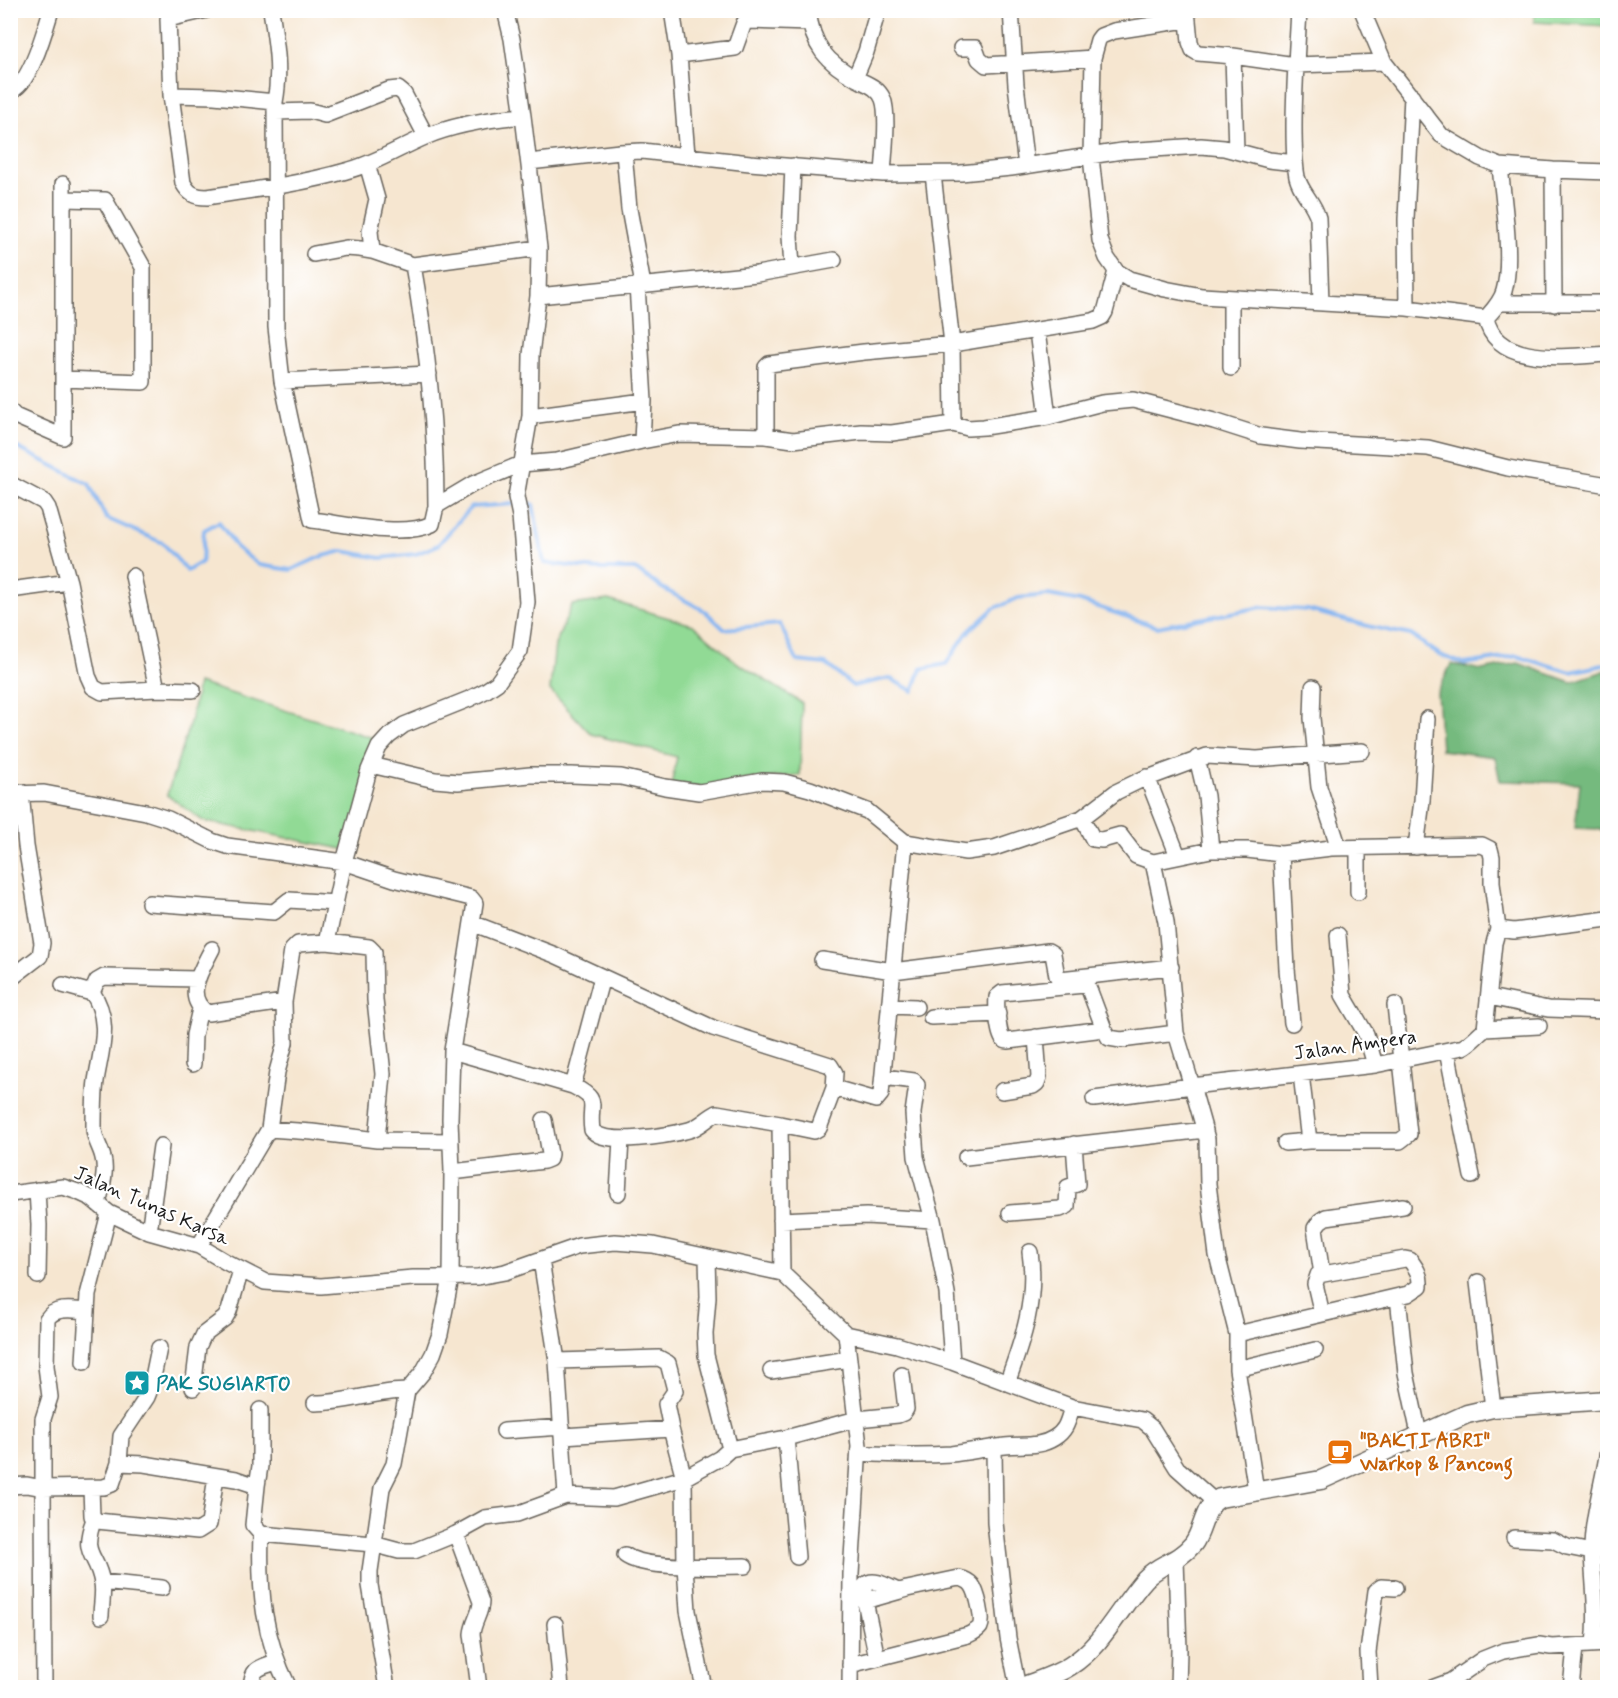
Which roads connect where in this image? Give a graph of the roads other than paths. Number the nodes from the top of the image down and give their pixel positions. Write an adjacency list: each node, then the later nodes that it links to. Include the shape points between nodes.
1 (51, 10): 20 (street, via 26,79)
2 (207, 10): 21 (street, via 168,19)
3 (271, 10): 23 (street, via 279,59)
4 (505, 10): 24 (street)
5 (672, 10): 13 (street)
6 (878, 10): 19 (street)
7 (1011, 10): 17 (street)
8 (1299, 10): 18 (street)
9 (1362, 10): 16 (street)
10 (1187, 15): 14 (street, via 1193,50); 15 (street, via 1107,33 1098,40)
11 (808, 17): 13 (street, via 750,21 744,23 735,48); 19 (street, via 822,53)
12 (961, 48): 17 (street, via 975,48 986,65)
13 (679, 55): 28 (street)
14 (1233, 56): 18 (street); 26 (street)
15 (1093, 58): 17 (street); 29 (street)
16 (1384, 62): 18 (street); 22 (street)
17 (1016, 64): 34 (street)
18 (1295, 65): 31 (street)
19 (855, 78): 38 (street, via 878,91 882,98)
20 (10, 91)
21 (171, 95): 23 (street, via 214,96); 40 (street, via 187,190 196,197 207,197)
22 (1412, 96): 35 (street, via 1441,135); 55 (street, via 1406,219)
23 (276, 107): 25 (street, via 325,115 398,89); 40 (street)
24 (523, 116): 25 (street, via 493,119); 30 (street)
25 (426, 136): 32 (street)
26 (1236, 151): 29 (street, via 1201,146); 31 (street)
27 (624, 152): 28 (street); 30 (street); 48 (street)
28 (687, 155): 33 (street)
29 (1091, 157): 34 (street); 47 (street, via 1100,240)
30 (529, 162): 41 (street)
31 (1295, 163): 51 (street, via 1303,192 1316,208 1318,218)
32 (367, 164): 40 (street); 42 (street, via 377,199 370,231)
33 (793, 166): 38 (street); 46 (street)
34 (1026, 166): 39 (street)
35 (1500, 166): 36 (street); 52 (street, via 1508,259 1504,291)
36 (1553, 170): 37 (street); 54 (street)
37 (1608, 172)
38 (883, 174): 39 (street)
39 (933, 174): 58 (street)
40 (276, 186): 63 (street, via 276,327)
41 (539, 248): 45 (street); 49 (street)
42 (372, 250): 43 (street, via 346,248); 45 (street)
43 (314, 254)
44 (834, 260): 46 (street)
45 (412, 265): 61 (street)
46 (792, 267): 48 (street)
47 (1116, 271): 50 (street, via 1129,279 1165,289); 57 (street, via 1102,316)
48 (640, 285): 49 (street); 64 (street)
49 (538, 296): 66 (street)
50 (1231, 298): 51 (street); 60 (street)
51 (1321, 302): 55 (street)
52 (1498, 303): 54 (street); 56 (street)
53 (1608, 303): 54 (street)
54 (1554, 304)
55 (1407, 308): 56 (street)
56 (1486, 318): 59 (street, via 1496,339 1522,354)
57 (1037, 331): 58 (street); 67 (street)
58 (952, 344): 68 (street); 69 (street, via 769,364 765,379)
59 (1608, 354)
60 (1231, 368)
61 (429, 374): 63 (street); 74 (street)
62 (63, 379): 62 (street, via 63,192 105,200 144,267 143,382); 65 (street, via 63,437)
63 (282, 381): 74 (street, via 312,520 403,531 421,529 432,524)
64 (644, 401): 66 (street); 70 (street)
65 (10, 411)
66 (530, 416): 71 (street)
67 (1048, 417): 68 (street, via 984,427); 73 (street, via 1102,403 1133,400 1261,436 1428,448 1508,468)
68 (953, 424): 69 (street, via 793,440)
69 (765, 436): 70 (street, via 679,434)
70 (642, 441): 71 (street, via 557,461)
71 (520, 464): 74 (street, via 473,484); 85 (street, via 516,497 527,602 520,651 501,678 485,692 404,725 389,736)
72 (10, 484): 76 (street, via 48,508)
73 (1608, 484)
74 (436, 506)
75 (133, 576): 79 (street)
76 (69, 582): 77 (street); 79 (street, via 93,687 102,692)
77 (10, 590)
78 (1313, 687): 83 (street)
79 (157, 689): 80 (street)
80 (193, 690)
81 (1427, 720): 90 (street)
82 (1362, 751): 83 (street)
83 (1316, 754): 84 (street, via 1257,759); 91 (street, via 1319,787)
84 (1197, 758): 86 (street); 93 (street, via 1206,796)
85 (371, 765): 89 (street, via 458,782 530,775 621,777 699,792 784,782 867,811); 96 (street)
86 (1149, 778): 88 (street, via 1143,777 1116,792); 95 (street)
87 (16, 793): 96 (street, via 44,794 146,812 226,846); 111 (street, via 42,944 40,956)
88 (1082, 818): 89 (street, via 975,851); 97 (street, via 1094,839 1120,835 1136,856)
89 (905, 842): 109 (street)
90 (1416, 847): 92 (street); 103 (street, via 1482,845 1490,849)
91 (1339, 848): 92 (street); 94 (street)
92 (1358, 848): 98 (street)
93 (1211, 850): 94 (street); 95 (street)
94 (1281, 854): 124 (street)
95 (1178, 856): 97 (street)
96 (345, 862): 100 (street); 102 (street, via 471,898 476,907)
97 (1153, 862): 108 (street)
98 (1358, 892)
99 (149, 903): 100 (street, via 274,912 289,900)
100 (336, 903): 105 (street)
101 (1608, 919): 103 (street, via 1514,931)
102 (472, 923): 110 (street); 130 (street)
103 (1498, 929): 115 (street)
104 (1338, 935): 134 (street, via 1343,995 1366,1034)
105 (327, 942): 116 (street, via 295,945); 147 (street, via 369,947 374,952 383,1074)
106 (212, 949): 112 (street)
107 (822, 960): 109 (street)
108 (1171, 967): 109 (street, via 1060,979 1053,954 1044,950); 128 (street)
109 (893, 971): 118 (street)
110 (603, 977): 137 (street); 139 (street, via 712,1028 830,1065 835,1073)
111 (10, 979)
112 (197, 979): 114 (street, via 104,977); 120 (street, via 195,1000)
113 (63, 986): 114 (street)
114 (92, 992): 160 (street, via 100,1007 103,1036 94,1115 95,1139 105,1168)
115 (1489, 997): 121 (street, via 1548,1009); 127 (street)
116 (284, 1002): 120 (street, via 208,1013); 144 (street, via 285,1043)
117 (1395, 1005): 132 (street)
118 (890, 1006): 119 (street); 136 (street)
119 (916, 1007)
120 (200, 1009): 133 (street)
121 (1608, 1011)
122 (998, 1014): 123 (street); 126 (street, via 996,1001 1002,993 1084,986 1089,989); 129 (street, via 1004,1040)
123 (931, 1017)
124 (1292, 1023)
125 (1539, 1026): 127 (street)
126 (1104, 1029): 128 (street, via 1114,1040); 129 (street)
127 (1485, 1029): 131 (street, Jalan Ampera, via 1472,1042)
128 (1176, 1033): 138 (street)
129 (1036, 1037): 140 (street, via 1037,1083)
130 (452, 1051): 137 (street); 148 (street)
131 (1447, 1051): 132 (street, Jalan Ampera); 155 (street)
132 (1401, 1061): 134 (street, Jalan Ampera); 149 (street, via 1409,1131 1405,1138)
133 (193, 1064)
134 (1375, 1065): 135 (street, Jalan Ampera)
135 (1301, 1074): 138 (street, Jalan Ampera); 149 (street)
136 (884, 1077): 139 (street, via 880,1098 876,1100); 163 (street, via 914,1081 917,1085 913,1113 916,1157)
137 (573, 1086): 146 (street, via 591,1096 595,1134)
138 (1191, 1086): 141 (street, Jalan Ampera); 145 (street)
139 (834, 1088): 143 (street, via 819,1128 814,1131)
140 (1002, 1091)
141 (1094, 1099)
142 (544, 1120): 154 (street, via 549,1159)
143 (780, 1124): 146 (street, via 717,1113 689,1130); 162 (street)
144 (269, 1129): 147 (street); 165 (street)
145 (1205, 1130): 151 (street); 179 (street, via 1217,1256)
146 (621, 1139): 157 (street)
147 (377, 1140): 148 (street)
148 (451, 1141): 154 (street)
149 (1309, 1141): 150 (street)
150 (1285, 1143)
151 (1074, 1144): 153 (street); 161 (street, via 1077,1183 1068,1187 1067,1206)
152 (161, 1146): 164 (street)
153 (966, 1157)
154 (452, 1172): 173 (street)
155 (1472, 1176)
156 (37, 1190): 158 (street, Jalan Tunas Karsa); 160 (street, Jalan Tunas Karsa, via 63,1187); 172 (street)
157 (618, 1193)
158 (10, 1194)
159 (1403, 1206): 171 (street, via 1320,1221 1315,1228)
160 (104, 1208): 164 (street, Jalan Tunas Karsa); 176 (street)
161 (1010, 1213)
162 (781, 1220): 163 (street, via 867,1216); 170 (street)
163 (933, 1220): 185 (street, via 948,1293)
164 (149, 1232): 165 (street, Jalan Tunas Karsa)
165 (199, 1246): 169 (street, Jalan Tunas Karsa)
166 (1030, 1252): 189 (street, via 1031,1303)
167 (706, 1258): 168 (street, Jalan Tunas Karsa, via 653,1245 615,1242 579,1246); 170 (street, Jalan Tunas Karsa); 204 (street, via 706,1355)
168 (542, 1260): 173 (street, Jalan Tunas Karsa, via 505,1272); 183 (street)
169 (241, 1270): 173 (street, Jalan Tunas Karsa, via 265,1282 303,1286); 190 (street, via 229,1311 204,1334 198,1347)
170 (782, 1273): 178 (street)
171 (1322, 1274): 175 (street, via 1410,1260 1420,1286); 177 (street, via 1317,1275 1315,1284)
172 (38, 1276)
173 (451, 1278): 191 (street, via 433,1354)
174 (1478, 1282): 195 (street)
175 (1398, 1297): 177 (street); 201 (street, via 1406,1373)
176 (87, 1311): 184 (street); 212 (street, via 60,1310 47,1318 50,1397 43,1419)
177 (1322, 1314): 179 (street)
178 (846, 1334): 182 (street); 185 (street)
179 (1237, 1334): 186 (street)
180 (159, 1348): 207 (street, via 147,1398 121,1436)
181 (1315, 1350): 186 (street)
182 (849, 1359): 187 (street); 197 (street)
183 (557, 1361): 198 (street, via 664,1360 671,1368 675,1391 666,1404); 200 (street)
184 (84, 1362)
185 (952, 1362): 189 (street)
186 (1237, 1369): 214 (street)
187 (771, 1371)
188 (902, 1375): 197 (street, via 906,1409 903,1413)
189 (1007, 1383): 194 (street)
190 (193, 1388)
191 (406, 1391): 193 (street); 222 (street, via 394,1464 382,1488)
192 (1608, 1400): 195 (street)
193 (315, 1403)
194 (1072, 1407): 203 (street, via 1066,1428 1045,1443); 216 (street, via 1142,1420 1152,1428 1177,1468)
195 (1493, 1408): 201 (street)
196 (260, 1410): 211 (street)
197 (857, 1419): 202 (street); 206 (street)
198 (670, 1429): 200 (street); 209 (street)
199 (504, 1431): 200 (street)
200 (562, 1431): 215 (street)
201 (1419, 1434): 214 (street, via 1321,1480)
202 (786, 1438): 204 (street); 225 (street)
203 (994, 1448): 206 (street, via 951,1454); 248 (street, via 995,1523 1008,1638)
204 (730, 1449): 209 (street)
205 (1608, 1450): 218 (street)
206 (859, 1453): 238 (street)
207 (119, 1463): 208 (street); 213 (street, via 112,1484)
208 (216, 1476): 211 (street); 217 (street, via 209,1524 198,1530)
209 (684, 1478): 215 (street, via 614,1498); 227 (street)
210 (10, 1486): 212 (street)
211 (257, 1486): 219 (street, via 253,1525)
212 (43, 1488): 213 (street); 240 (street)
213 (92, 1488): 217 (street)
214 (1256, 1491): 216 (street)
215 (566, 1496): 220 (street, via 517,1514 485,1518)
216 (1214, 1501): 226 (street, via 1195,1541)
217 (94, 1520): 229 (street, via 88,1547)
218 (1601, 1533): 223 (street)
219 (261, 1534): 222 (street); 237 (street, via 259,1566 264,1619)
220 (456, 1534): 222 (street, via 414,1551); 244 (street, via 481,1602 472,1634)
221 (1514, 1538): 223 (street, via 1553,1540)
222 (373, 1544): 243 (street, via 370,1585)
223 (1592, 1552): 234 (street)
224 (625, 1555): 227 (street, via 635,1560)
225 (797, 1557)
226 (1176, 1560): 239 (street, via 1145,1579 1085,1655); 249 (street)
227 (685, 1566): 228 (street); 246 (street, via 688,1611)
228 (745, 1566)
229 (102, 1582): 230 (street); 232 (street)
230 (162, 1588)
231 (1395, 1588): 250 (street, via 1382,1587 1376,1591 1368,1652)
232 (100, 1616)
233 (555, 1624): 245 (street)
234 (1601, 1644): 235 (street)
235 (1575, 1647): 251 (street, via 1539,1645 1503,1652); 252 (street)
236 (877, 1658): 236 (street, via 979,1629 981,1613 972,1585 959,1578 865,1600); 238 (street)
237 (276, 1662): 241 (street, via 256,1669); 242 (street)
238 (850, 1665): 247 (street)
239 (1046, 1683): 248 (street)
240 (44, 1688)
241 (251, 1688)
242 (288, 1688)
243 (387, 1688)
244 (478, 1688)
245 (561, 1688)
246 (704, 1688)
247 (850, 1688)
248 (1018, 1688)
249 (1178, 1688)
250 (1370, 1688)
251 (1432, 1688)
252 (1571, 1688)

